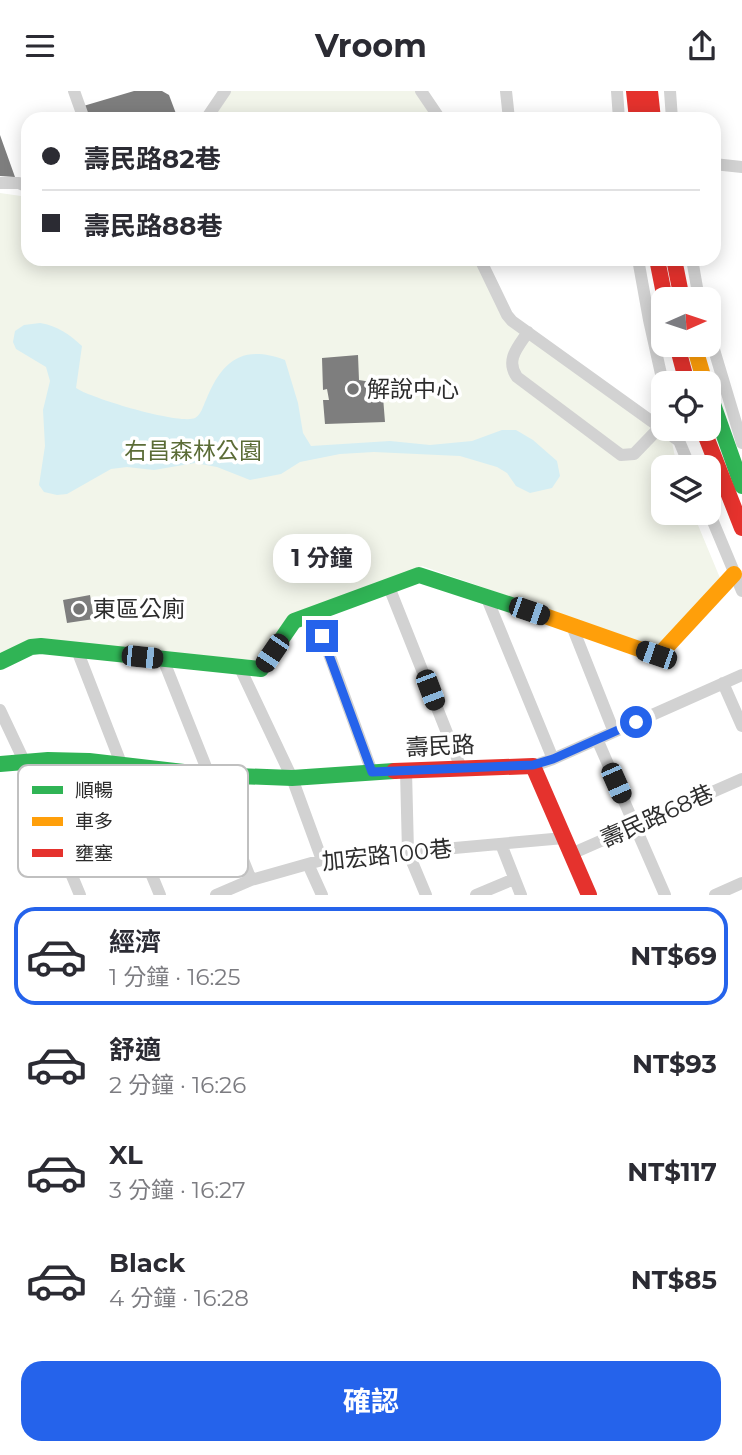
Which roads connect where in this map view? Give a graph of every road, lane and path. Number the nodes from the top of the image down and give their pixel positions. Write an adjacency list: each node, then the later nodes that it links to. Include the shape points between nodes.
1 (74, 91): 9 (street)
2 (225, 91): 10 (street)
3 (421, 91): 11 (street)
4 (506, 91): 12 (street)
5 (617, 91): 13 (street)
6 (634, 91): 14 (street)
7 (650, 91): 15 (street)
8 (670, 91): 16 (street)
9 (81, 112)
10 (211, 112)
11 (435, 112)
12 (508, 112)
13 (618, 112)
14 (636, 112)
15 (652, 112)
16 (672, 112)
17 (721, 165): 18 (street)
18 (742, 167)
19 (0, 183): 20 (street)
20 (21, 184)
21 (483, 266): 29 (street, via 507,315)
22 (639, 266): 31 (street)
23 (658, 266): 26 (street)
24 (675, 266): 27 (street)
25 (693, 266): 28 (street)
26 (663, 287)
27 (680, 287)
28 (697, 287)
29 (528, 333): 32 (street); 34 (street, via 511,362 517,377 621,455 634,454)
30 (716, 357): 36 (street)
31 (661, 371)
32 (651, 421)
33 (721, 427): 37 (street)
34 (651, 436)
35 (708, 441): 39 (street)
36 (742, 443)
37 (742, 486)
38 (714, 525): 40 (street)
39 (742, 528)
40 (734, 574): 42 (street); 45 (street, via 660,654)
41 (389, 587): 43 (street, via 419,575); 44 (street); 62 (street)
42 (742, 591)
43 (486, 596): 45 (street); 56 (street)
44 (314, 613): 49 (street, via 294,621 261,669); 64 (street)
45 (572, 626): 54 (street)
46 (77, 650): 47 (street); 48 (street, via 31,647); 59 (street)
47 (163, 659): 49 (street); 60 (street)
48 (0, 662)
49 (240, 668): 66 (street)
50 (742, 675): 51 (street)
51 (723, 683): 53 (street); 54 (street)
52 (0, 711): 57 (street)
53 (742, 726)
54 (614, 732): 55 (street)
55 (597, 739): 56 (street); 68 (street)
56 (553, 759): 61 (street)
57 (25, 763): 58 (street, 壽民路); 59 (street, 壽民路, via 48,760)
58 (0, 764)
59 (114, 765)
60 (207, 765)
61 (533, 765): 62 (street, 壽民路); 69 (street)
62 (461, 768): 63 (street, 壽民路)
63 (406, 771): 64 (street, 壽民路); 71 (street)
64 (372, 772): 66 (street, 壽民路)
65 (248, 776): 66 (street, 壽民路)
66 (292, 778): 73 (street)
67 (742, 779): 68 (street, 壽民路68巷)
68 (635, 826): 72 (street, 壽民路68巷); 89 (street)
69 (564, 838): 70 (street, 加宏路100巷); 72 (street)
70 (501, 845): 71 (street, 加宏路100巷); 78 (street)
71 (408, 852): 73 (street, 加宏路100巷); 85 (street)
72 (571, 854): 88 (street)
73 (321, 860): 74 (street, 加宏路100巷)
74 (308, 864): 79 (street, 加宏路100巷); 84 (street)
75 (248, 872): 79 (street)
76 (72, 877): 82 (street)
77 (153, 877): 83 (street)
78 (514, 879): 86 (street); 87 (street)
79 (251, 880): 81 (street, 加宏路100巷)
80 (742, 883): 90 (street)
81 (219, 894)
82 (80, 895)
83 (160, 895)
84 (322, 895)
85 (426, 895)
86 (475, 895)
87 (521, 895)
88 (589, 895)
89 (665, 895)
90 (715, 895)

